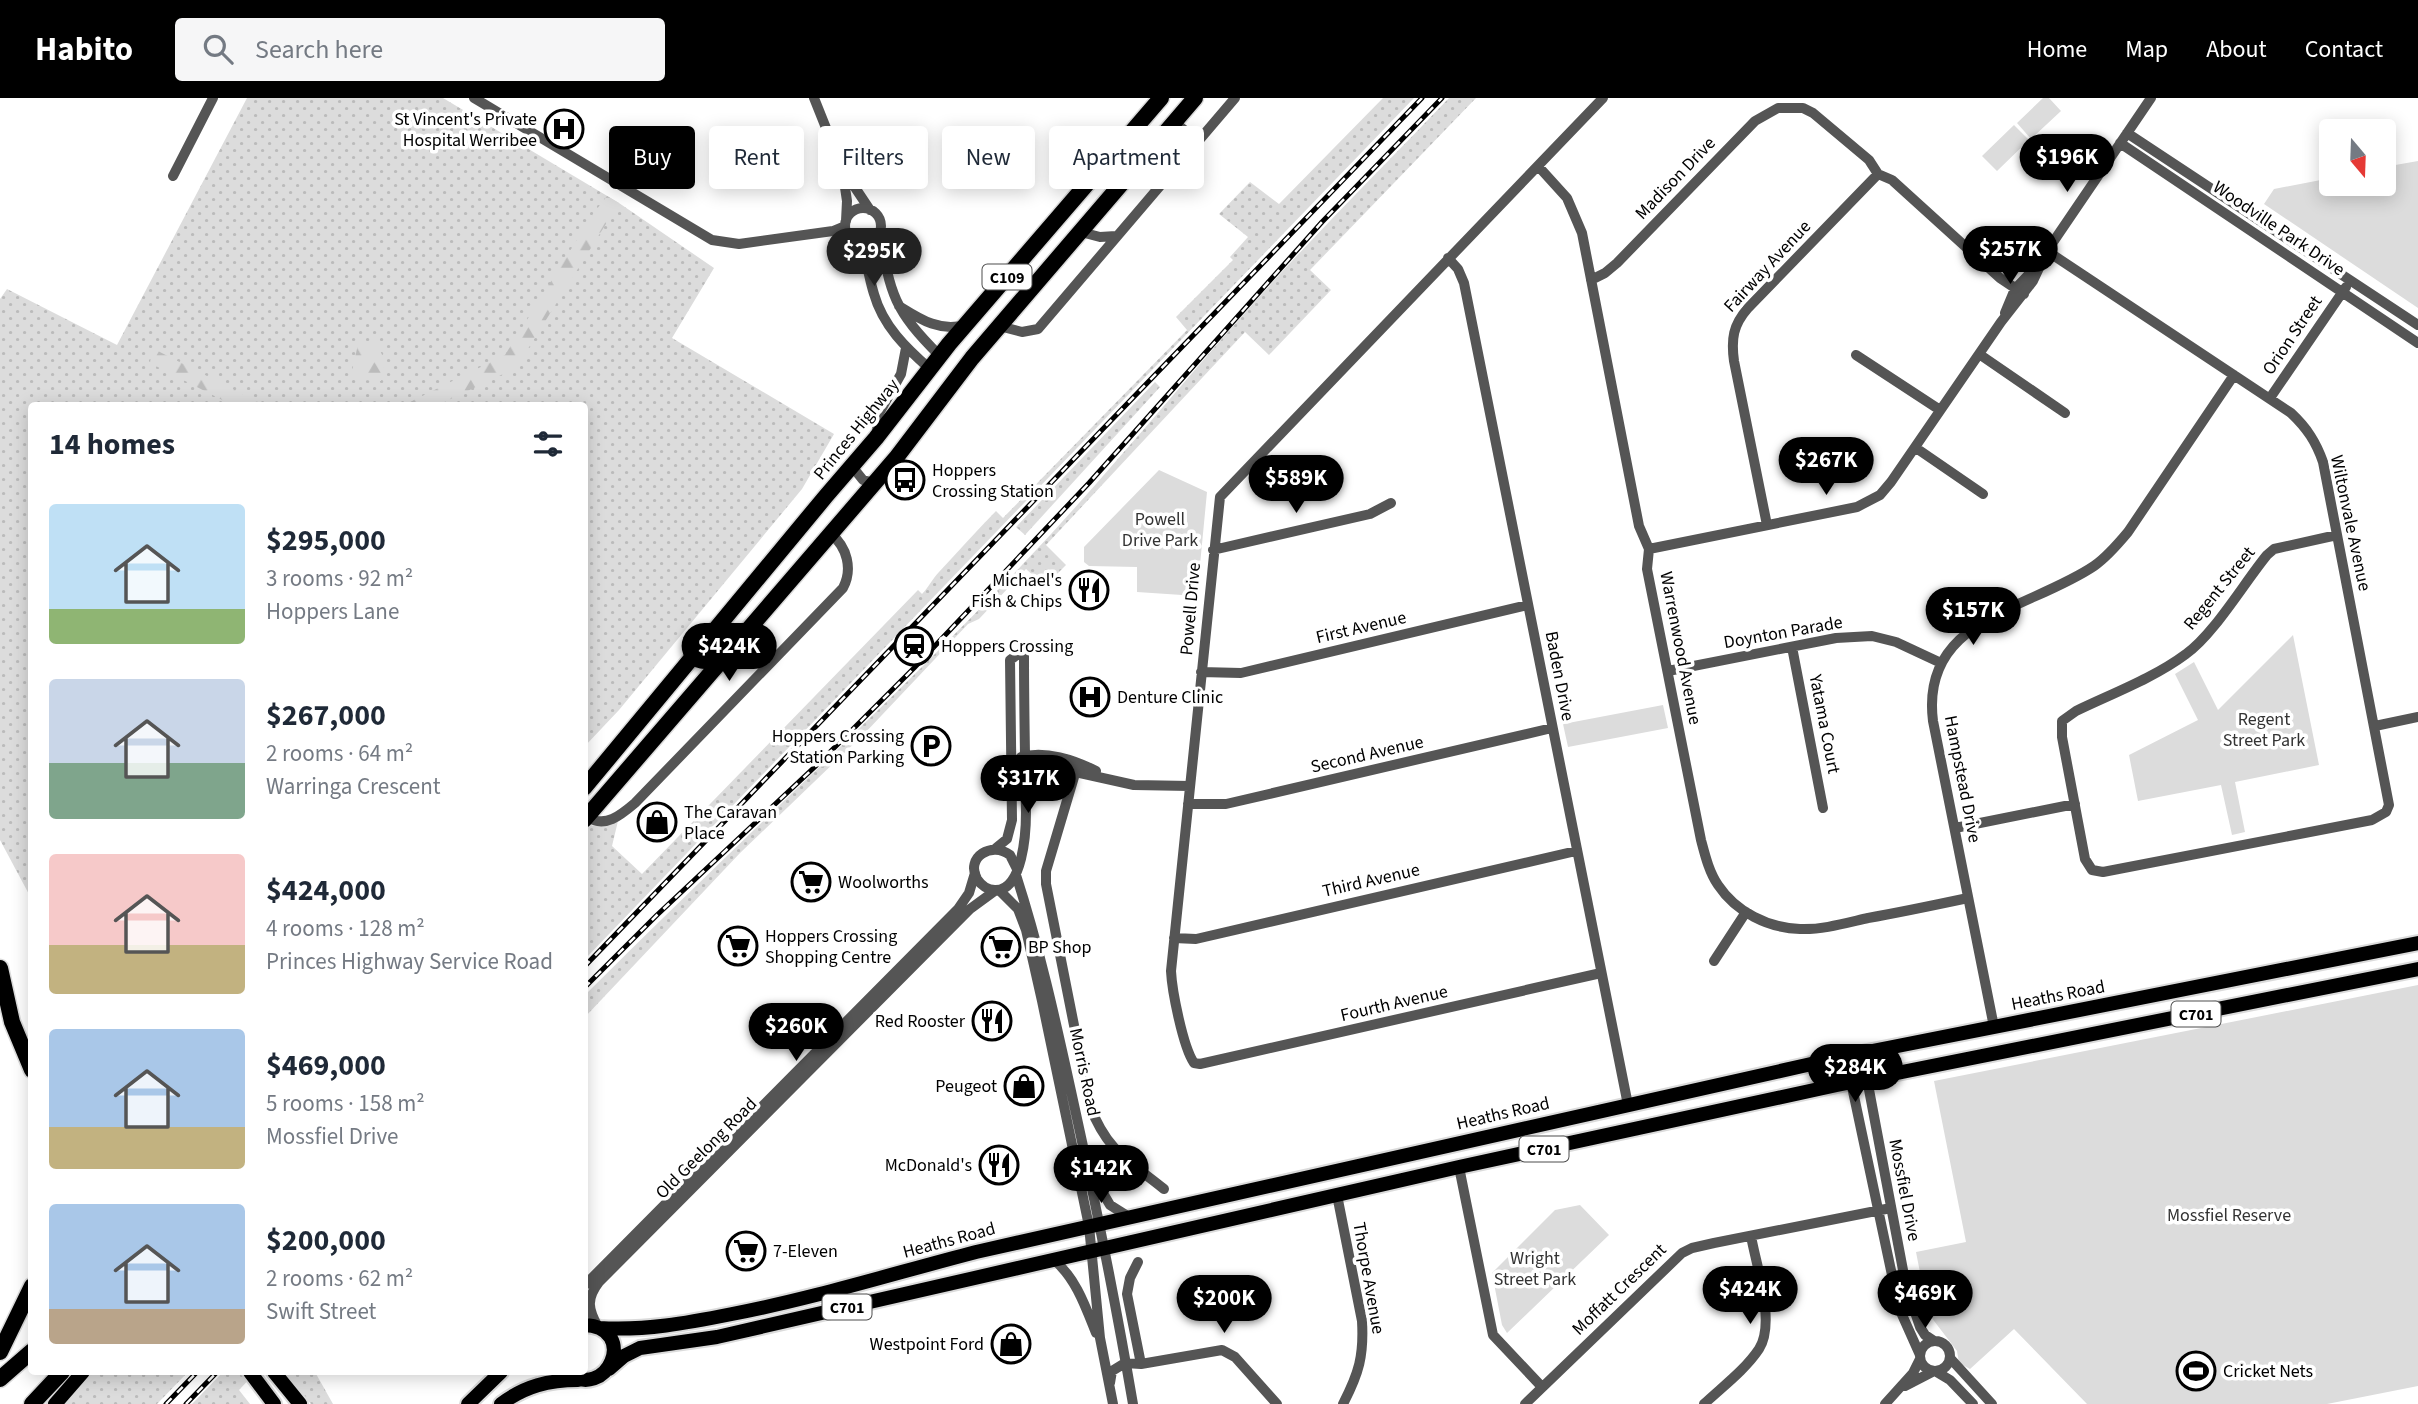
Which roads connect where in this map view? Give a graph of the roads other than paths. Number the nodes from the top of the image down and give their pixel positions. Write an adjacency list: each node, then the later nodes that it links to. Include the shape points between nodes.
1 (213, 98): 18 (street)
2 (474, 98): 23 (street, via 712,240 739,244)
3 (814, 98): 11 (street)
4 (1195, 98): 10 (highway, C109)
5 (1235, 98): 14 (street)
6 (1603, 98): 16 (street, Powell Drive)
7 (2151, 98): 13 (street)
8 (1789, 102): 17 (street, Madison Drive, via 1828,123); 29 (street, Madison Drive, via 1755,121 1617,264)
9 (1157, 103): 10 (highway); 33 (highway, Princes Highway / C109)
10 (1174, 122): 12 (street); 25 (highway, C109)
11 (825, 126)
12 (1179, 126)
13 (2127, 133): 15 (street); 30 (street, Woodville Park Drive)
14 (1204, 134)
15 (2120, 143): 27 (street); 30 (street, Woodville Park Drive)
16 (1538, 166): 28 (street, Powell Drive); 29 (street, Warrenwood Avenue, via 1576,215)
17 (1878, 174): 31 (street, Madison Drive, via 1892,180); 53 (street, Fairway Avenue, via 1734,328 1734,361)
18 (173, 176)
19 (845, 189): 23 (street)
20 (856, 189): 22 (street)
21 (1157, 189): 26 (street)
22 (870, 210): 23 (street, via 858,209 849,216); 24 (street, via 879,218)
23 (847, 230): 24 (street, via 855,242 867,244); 37 (street, via 867,261 879,307)
24 (880, 232): 32 (street)
25 (1081, 232): 26 (street); 35 (highway, C109)
26 (1116, 236): 35 (street, via 1038,328 1022,332)
27 (2048, 251): 31 (street); 41 (street, Wiltonvale Avenue)
28 (1448, 258): 58 (street, Powell Drive, via 1220,497); 59 (street, Baden Drive, via 1464,283)
29 (1591, 280): 57 (street, Warrenwood Avenue, via 1639,526)
30 (2346, 287): 34 (street, Woodville Park Drive); 36 (street, Woodville Park Drive); 43 (street, Orion Street)
31 (2019, 291): 38 (street)
32 (897, 304): 33 (street, via 942,327); 40 (street)
33 (967, 324): 40 (highway, Princes Highway / C109)
34 (2418, 325)
35 (999, 326): 42 (highway, C109)
36 (2418, 343)
37 (906, 348): 40 (street); 46 (street, via 901,374 878,415)
38 (1979, 354): 44 (street); 45 (street)
39 (1856, 355): 44 (street)
40 (935, 362): 42 (highway); 46 (highway, Princes Highway / C109)
41 (2234, 375): 43 (street, Wiltonvale Avenue); 61 (street, Hampstead Drive, via 2112,550 2078,576 1980,623 1952,645)
42 (956, 380): 49 (highway, C109)
43 (2270, 398): 55 (street, Wiltonvale Avenue, via 2305,427 2316,444)
44 (1940, 410): 47 (street)
45 (2065, 413)
46 (876, 438): 48 (highway, Princes Highway / C109)
47 (1916, 448): 50 (street); 53 (street, via 1870,502)
48 (856, 466): 49 (street, via 863,480); 51 (highway); 56 (highway, Princes Highway / C109, via 825,496)
49 (874, 483): 51 (highway, C109)
50 (1983, 494)
51 (857, 502): 54 (highway, C109)
52 (1391, 503): 58 (street, via 1370,514)
53 (1767, 524): 57 (street)
54 (831, 534): 56 (highway, via 816,530); 79 (highway, C109); 80 (street, via 839,541 848,566 843,588 635,803 604,822)
55 (2337, 536): 65 (street, Wiltonvale Avenue); 77 (street, Regent Street, via 2274,549 2187,654 2059,720)
56 (789, 543): 75 (highway, Princes Highway / C109)
57 (1649, 549): 62 (street, Warrenwood Avenue, via 1647,569)
58 (1213, 550): 63 (street, Powell Drive)
59 (1528, 606): 63 (street, First Avenue, via 1241,673); 66 (street, Baden Drive)
60 (1792, 647): 61 (street, Doynton Parade, via 1872,636); 62 (street, Doynton Parade); 78 (street, Yatama Court)
61 (1941, 663): 81 (street, Hampstead Drive, via 1931,703)
62 (1668, 671): 90 (street, Warrenwood Avenue, via 1709,867 1717,885)
63 (1201, 672): 76 (street, Powell Drive)
64 (2418, 718): 65 (street)
65 (2375, 726): 84 (street, Wiltonvale Avenue, via 2391,815 2103,873)
66 (1552, 728): 76 (street, Second Avenue, via 1226,804); 83 (street, Baden Drive)
67 (1025, 755): 68 (street); 69 (street); 69 (street, via 1024,655 1017,655 1010,660); 71 (street)
68 (1047, 755): 70 (street); 72 (street)
69 (1012, 760): 71 (street); 82 (street, via 1010,834)
70 (1066, 760): 72 (street); 73 (street); 74 (street)
71 (1025, 767): 72 (street); 85 (street, via 1025,835)
72 (1055, 769): 73 (street)
73 (1071, 771): 74 (street); 110 (street, Morris Road, via 1072,784 1046,884 1086,1090 1104,1136 1125,1160)
74 (1108, 778): 76 (street, Second Avenue, via 1134,785 1176,785)
75 (588, 783)
76 (1189, 795): 91 (street, Powell Drive)
77 (2075, 804): 81 (street); 84 (street, via 2085,859)
78 (1823, 808)
79 (588, 815)
80 (588, 818)
81 (1955, 828): 89 (street, Hampstead Drive)
82 (996, 848): 85 (street, via 1010,855); 86 (street, via 979,856)
83 (1576, 851): 91 (street, Third Avenue, via 1196,939); 96 (street, Baden Drive)
84 (2092, 870): 87 (street)
85 (1016, 872): 88 (street, via 1013,882); 107 (street, Morris Road, via 1036,936)
86 (975, 873): 88 (street, via 982,886); 97 (street, Old Geelong Road, via 958,909)
87 (2085, 880)
88 (998, 890): 97 (street, Old Geelong Road, via 970,909); 115 (street, Morris Road, via 1018,909 1026,930)
89 (1968, 898): 90 (street, Warrenwood Avenue, via 1801,929 1762,922); 98 (street, Hampstead Drive)
90 (1746, 912): 93 (street)
91 (1174, 938): 103 (street, Powell Drive, via 1172,985)
92 (2418, 943): 98 (main road, Heaths Road / C701)
93 (1714, 961)
94 (0, 968): 102 (highway, via 12,1022)
95 (2418, 970): 100 (main road, C701)
96 (1601, 973): 103 (street, Fourth Avenue, via 1209,1064); 106 (street, Baden Drive)
97 (870, 1004): 116 (street, Old Geelong Road)
98 (1994, 1027): 99 (main road, Heaths Road / C701); 100 (main road)
99 (1864, 1053): 101 (main road, Heaths Road / C701); 104 (main road)
100 (2000, 1053): 104 (main road, C701)
101 (1847, 1056): 105 (main road); 106 (main road, Heaths Road / C701)
102 (28, 1060)
103 (1194, 1063)
104 (1867, 1079): 105 (main road, C701); 112 (street, Mossfiel Drive)
105 (1851, 1082): 108 (main road, C701); 113 (street, Mossfiel Drive)
106 (1628, 1105): 109 (main road, Heaths Road / C701)
107 (1087, 1162): 114 (street, via 1103,1196); 115 (street, Morris Road)
108 (1459, 1167): 111 (main road, C701); 144 (street, via 1493,1335)
109 (1332, 1171): 111 (main road); 114 (main road, Heaths Road / C701)
110 (1164, 1189)
111 (1337, 1195): 118 (main road, C701); 155 (street, Thorpe Avenue, via 1363,1339 1357,1378)
112 (1891, 1208): 113 (street, Moffatt Crescent); 124 (street, Mossfiel Drive, via 1913,1310 1925,1335)
113 (1880, 1211): 117 (street, Moffatt Crescent); 128 (street, Mossfiel Drive, via 1902,1318)
114 (1129, 1217): 115 (main road, Heaths Road / C701)
115 (1094, 1225): 118 (street, Morris Road); 123 (main road, Heaths Road / C701, via 755,1310 652,1328)
116 (638, 1235): 121 (street, Old Geelong Road); 123 (street, Old Geelong Road, via 591,1292)
117 (1751, 1236): 144 (street, Moffatt Crescent, via 1682,1253); 157 (street, via 1765,1310 1764,1337 1750,1359)
118 (1097, 1251): 119 (main road, C701); 125 (street, Morris Road); 130 (street, Morris Road)
119 (1054, 1260): 125 (street, via 1077,1289); 132 (main road, C701, via 717,1337 646,1346 628,1353)
120 (1138, 1262): 131 (street, via 1126,1294)
121 (588, 1282)
122 (28, 1294): 126 (highway)
123 (594, 1326): 132 (main road, via 610,1337 614,1346)
124 (1934, 1341): 128 (street, via 1923,1347); 129 (street, via 1945,1345)
125 (1102, 1349): 142 (street, Morris Road)
126 (0, 1352)
127 (28, 1355): 140 (highway)
128 (1920, 1357): 133 (street, via 1925,1367); 145 (street)
129 (1950, 1358): 133 (street, via 1945,1367); 160 (street)
130 (1125, 1363): 131 (street); 142 (street, via 1112,1371); 143 (street, Morris Road)
131 (1141, 1364): 143 (street); 154 (street, via 1213,1350 1230,1352)
132 (609, 1369): 141 (main road, C701, via 598,1378)
133 (1935, 1371): 145 (street); 159 (street)
134 (59, 1375): 146 (highway)
135 (80, 1375): 147 (main road)
136 (253, 1375): 148 (main road)
137 (276, 1375): 149 (main road)
138 (498, 1375): 150 (main road)
139 (571, 1375): 141 (main road)
140 (0, 1379)
141 (579, 1380): 151 (main road, C701, via 540,1384)
142 (1109, 1385): 152 (street, Morris Road)
143 (1130, 1387): 153 (street, Morris Road)
144 (1542, 1387): 156 (street, Moffatt Crescent)
145 (1900, 1389): 158 (street)
146 (32, 1404)
147 (55, 1404)
148 (274, 1404)
149 (300, 1404)
150 (468, 1404)
151 (501, 1404)
152 (1113, 1404)
153 (1133, 1404)
154 (1277, 1404)
155 (1343, 1404)
156 (1525, 1404)
157 (1704, 1404)
158 (1885, 1404)
159 (1973, 1404)
160 (1992, 1404)

